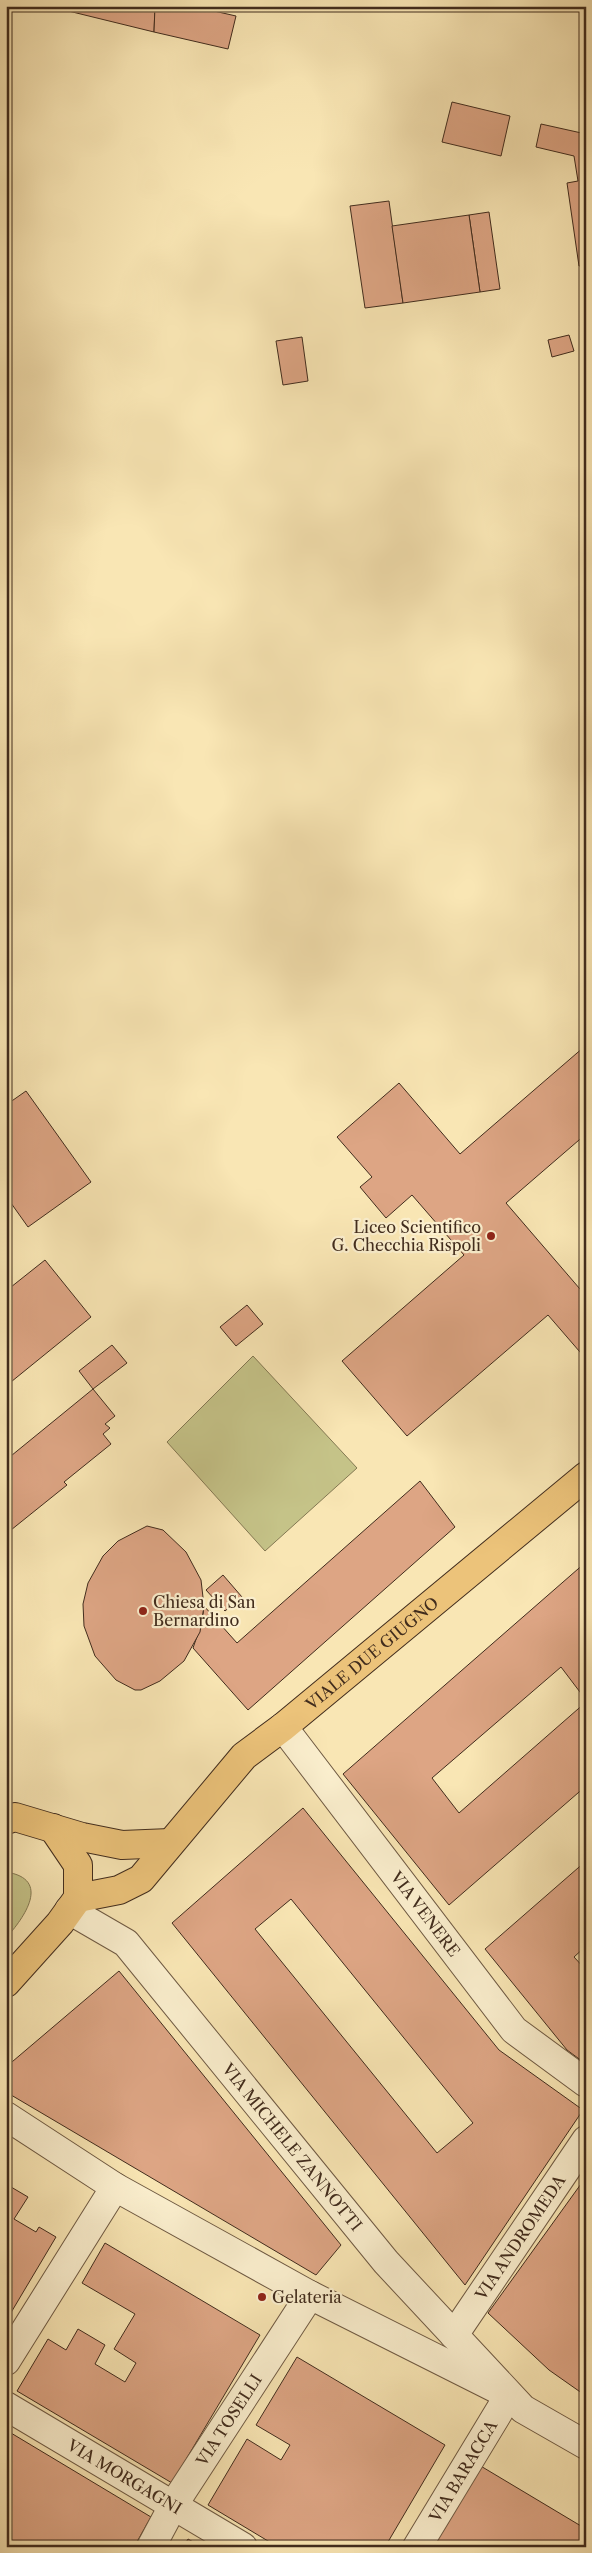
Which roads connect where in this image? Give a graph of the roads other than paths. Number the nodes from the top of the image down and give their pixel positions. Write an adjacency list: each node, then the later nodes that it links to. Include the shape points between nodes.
1 (586, 1476): 2 (main road, VIALE DUE GIUGNO)
2 (283, 1727): 5 (main road, VIALE DUE GIUGNO, via 244,1756); 8 (street, VIA VENERE, via 514,2030)
3 (9, 1813): 4 (main road)
4 (53, 1828): 5 (main road, via 122,1845); 6 (main road, via 78,1865)
5 (170, 1843): 6 (main road, VIALE DUE GIUGNO, via 141,1878 119,1890)
6 (73, 1904): 7 (main road); 13 (street, VIA MICHELE ZANNOTTI, via 126,1943 386,2262)
7 (6, 1983)
8 (586, 2083)
9 (6, 2116): 11 (street, VIA MICHELE ZANNOTTI)
10 (586, 2140): 13 (street, VIA ANDROMEDA)
11 (115, 2187): 12 (street, VIA MICHELE ZANNOTTI); 14 (street)
12 (310, 2295): 15 (street, VIA MICHELE ZANNOTTI); 18 (street, VIA TOSELLI)
13 (454, 2335): 15 (street, VIA MICHELE ZANNOTTI)
14 (6, 2361)
15 (509, 2395): 17 (street, VIA MICHELE ZANNOTTI, via 523,2409); 21 (street, VIA BARACCA)
16 (6, 2406): 18 (street, VIA MORGAGNI)
17 (586, 2445)
18 (174, 2504): 19 (street, VIA TOSELLI); 20 (street, VIA MORGAGNI)
19 (151, 2547)
20 (243, 2547)
21 (418, 2547)

